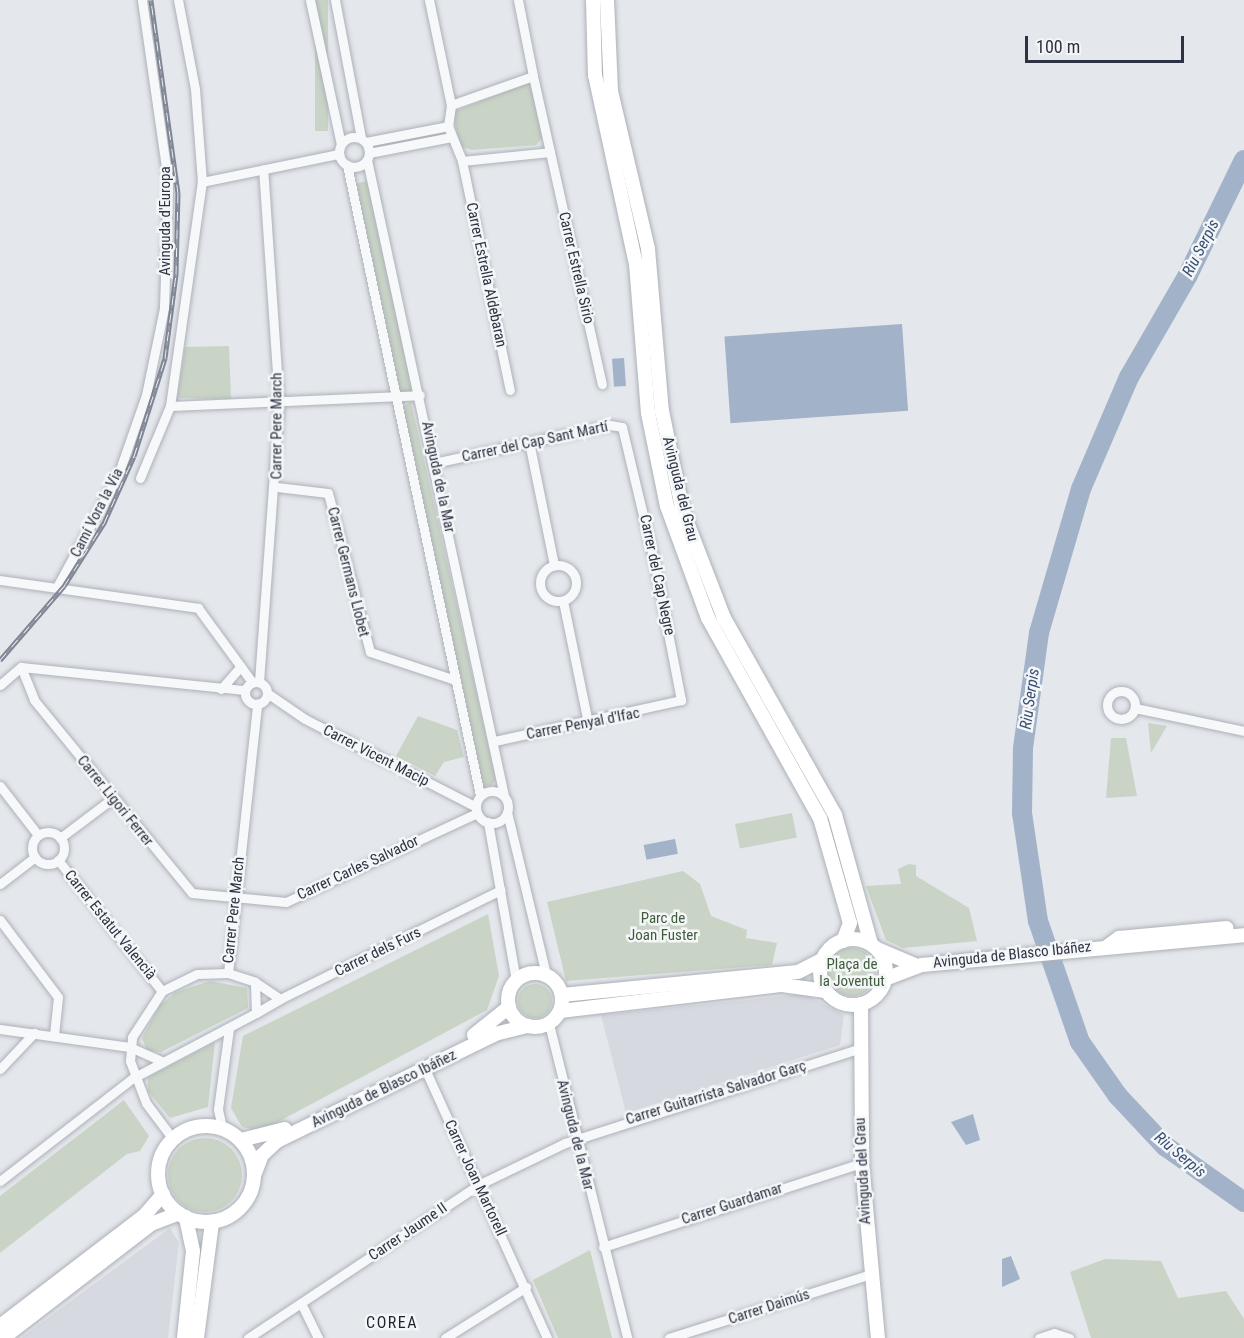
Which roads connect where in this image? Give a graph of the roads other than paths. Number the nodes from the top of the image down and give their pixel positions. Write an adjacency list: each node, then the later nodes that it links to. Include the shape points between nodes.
1 (142, 0): 27 (street, Avinguda d'Europa, via 166,156 168,263 154,363)
2 (178, 0): 20 (street, via 195,89)
3 (310, 0): 14 (street)
4 (335, 0): 13 (street)
5 (429, 0): 10 (street)
6 (518, 0): 9 (street, Carrer Estrella Sirio)
7 (593, 0): 66 (main road, Avinguda del Grau, via 599,102 636,264 648,413 667,506 708,618 820,818 850,923)
8 (607, 0): 68 (main road, Avinguda del Grau, via 611,91 648,249 663,411 683,512 724,618 835,816)
9 (533, 76): 10 (street); 15 (street, Carrer Estrella Sirio)
10 (451, 105): 11 (street)
11 (448, 126): 12 (street, Carrer Estrella Aldebaran); 13 (street)
12 (451, 137): 16 (street); 17 (street, Carrer Estrella Aldebaran)
13 (363, 140): 14 (street); 16 (street, Avinguda de la Mar)
14 (340, 149): 18 (street); 19 (street)
15 (550, 152): 17 (street); 21 (street, Carrer Estrella Sirio)
16 (368, 157): 18 (street); 23 (street, Avinguda de la Mar)
17 (462, 160): 22 (street, Carrer Estrella Aldebaran)
18 (347, 165): 24 (street, Avinguda de la Mar)
19 (263, 170): 20 (street); 25 (street, Carrer Pere March)
20 (202, 182): 26 (street)
21 (602, 384)
22 (510, 390)
23 (420, 395): 24 (street); 30 (street, Avinguda de la Mar)
24 (393, 397): 25 (street); 39 (street, Avinguda de la Mar)
25 (279, 402): 26 (street); 32 (street, Carrer Pere March)
26 (170, 406): 31 (street)
27 (131, 438): 35 (street, Camí Vora la Via, via 105,503)
28 (628, 439): 29 (street, Carrer del Cap Sant Martí, via 614,425); 44 (street, Carrer del Cap Negre, via 682,695)
29 (529, 442): 30 (street, Carrer del Cap Sant Martí); 33 (street)
30 (434, 463): 48 (street, Avinguda de la Mar)
31 (140, 478)
32 (277, 487): 39 (street, Carrer Germans Llobet, via 328,493 370,652); 41 (street, Carrer Pere March)
33 (554, 565): 36 (street, via 571,570 577,580 574,594); 36 (street, via 543,573 540,585 550,600)
34 (0, 580): 35 (street)
35 (58, 585): 38 (street, via 193,607 206,613)
36 (563, 601): 46 (street)
37 (21, 667): 40 (street); 42 (street); 52 (street, Carrer Ligori Ferrer, via 34,699)
38 (242, 667): 41 (street); 42 (street)
39 (452, 679): 50 (street, Avinguda de la Mar)
40 (0, 684)
41 (247, 688): 42 (street); 43 (street); 43 (street)
42 (221, 689)
43 (262, 699): 53 (street, Carrer Vicent Macip, via 277,703); 62 (street, Carrer Pere March)
44 (671, 706): 46 (street, Carrer Penyal d'Ifac)
45 (1135, 708): 47 (street)
46 (588, 723): 48 (street, Carrer Penyal d'Ifac)
47 (1244, 731)
48 (494, 741): 51 (street, Avinguda de la Mar)
49 (0, 786): 56 (street)
50 (480, 795): 51 (street, via 494,791); 53 (street)
51 (504, 796): 54 (street)
52 (112, 799): 57 (street); 62 (street, Carrer Ligori Ferrer, via 192,893)
53 (476, 810): 55 (street); 62 (street, Carrer Carles Salvador, via 286,902)
54 (507, 812): 55 (street, via 501,820); 72 (street)
55 (488, 822): 61 (street)
56 (38, 835): 57 (street, via 49,832); 58 (street, via 32,844)
57 (60, 838): 59 (street, via 63,851)
58 (35, 857): 59 (street, via 46,864); 60 (street)
59 (58, 860): 76 (street, Carrer Estatut Valencià)
60 (0, 884)
61 (501, 890): 74 (street); 79 (street, Carrer dels Furs)
62 (236, 899): 71 (street, Carrer Pere March)
63 (0, 920): 89 (street, via 58,997)
64 (1244, 926): 67 (main road, Avinguda de Blasco Ibáñez, via 1119,938)
65 (1244, 935): 67 (main road, Avinguda de Blasco Ibáñez, via 1121,949)
66 (843, 940): 68 (main road); 69 (main road)
67 (1108, 946): 70 (main road, Avinguda de Blasco Ibáñez)
68 (874, 947): 70 (main road, Avinguda de Blasco Ibáñez); 73 (main road)
69 (822, 960): 77 (main road); 78 (main road, via 798,972)
70 (917, 966): 73 (main road, Avinguda de Blasco Ibáñez)
71 (228, 973): 75 (street); 76 (street, via 192,976)
72 (546, 975): 74 (main road, via 530,974); 78 (main road)
73 (885, 979): 80 (main road, via 876,995)
74 (516, 981): 81 (main road)
75 (255, 982): 79 (street); 83 (street)
76 (162, 991): 90 (street, via 142,1017)
77 (826, 991): 80 (main road, via 838,1001); 82 (main road, via 782,985)
78 (562, 995): 82 (main road)
79 (280, 999): 83 (street, Carrer dels Furs)
80 (861, 1004): 91 (main road, Avinguda del Grau)
81 (509, 1007): 85 (main road); 99 (main road, Avinguda de Blasco Ibáñez, via 486,1029 274,1135)
82 (560, 1011): 84 (main road)
83 (256, 1013): 87 (street)
84 (549, 1024): 85 (main road); 98 (street, Avinguda de la Mar)
85 (528, 1026): 94 (main road, Avinguda de Blasco Ibáñez, via 509,1027)
86 (0, 1029): 88 (street)
87 (229, 1029): 92 (street); 96 (street, via 219,1109)
88 (34, 1034): 89 (street); 93 (street)
89 (54, 1035): 90 (street)
90 (130, 1047): 92 (street); 95 (street)
91 (858, 1049): 98 (street, Carrer Guitarrista Salvador Garç); 100 (main road, Avinguda del Grau)
92 (161, 1061): 95 (street)
93 (0, 1069)
94 (426, 1069): 101 (main road, Avinguda de Blasco Ibáñez, via 277,1142 262,1155); 103 (street, Carrer Joan Martorell)
95 (133, 1078): 97 (street); 102 (street)
96 (222, 1128): 97 (main road, via 196,1127); 99 (main road)
97 (173, 1139): 104 (main road, via 159,1165)
98 (576, 1139): 103 (street, Carrer Jaume II); 107 (street, Avinguda de la Mar)
99 (242, 1140): 101 (main road)
100 (862, 1163): 107 (street, Carrer Guardamar); 108 (main road, Avinguda del Grau)
101 (255, 1173): 106 (main road, via 241,1207)
102 (0, 1181)
103 (478, 1185): 109 (street, Carrer Joan Martorell); 110 (street, Carrer Jaume II)
104 (163, 1194): 105 (main road); 111 (main road, via 144,1216)
105 (182, 1215): 106 (main road); 113 (main road, via 151,1224); 114 (main road, via 193,1251)
106 (212, 1222): 115 (main road)
107 (603, 1247): 120 (street, Avinguda de la Mar)
108 (868, 1275): 121 (street, Carrer Daimús); 122 (main road, Avinguda del Grau)
109 (526, 1287): 118 (street); 119 (street, Carrer Joan Martorell)
110 (301, 1303): 116 (street, Carrer Jaume II); 117 (street)
111 (0, 1326)
112 (1065, 1336): 123 (street)
113 (3, 1338)
114 (183, 1338)
115 (197, 1338)
116 (248, 1338)
117 (318, 1338)
118 (445, 1338)
119 (547, 1338)
120 (627, 1338)
121 (669, 1338)
122 (878, 1338)
123 (1039, 1338)

